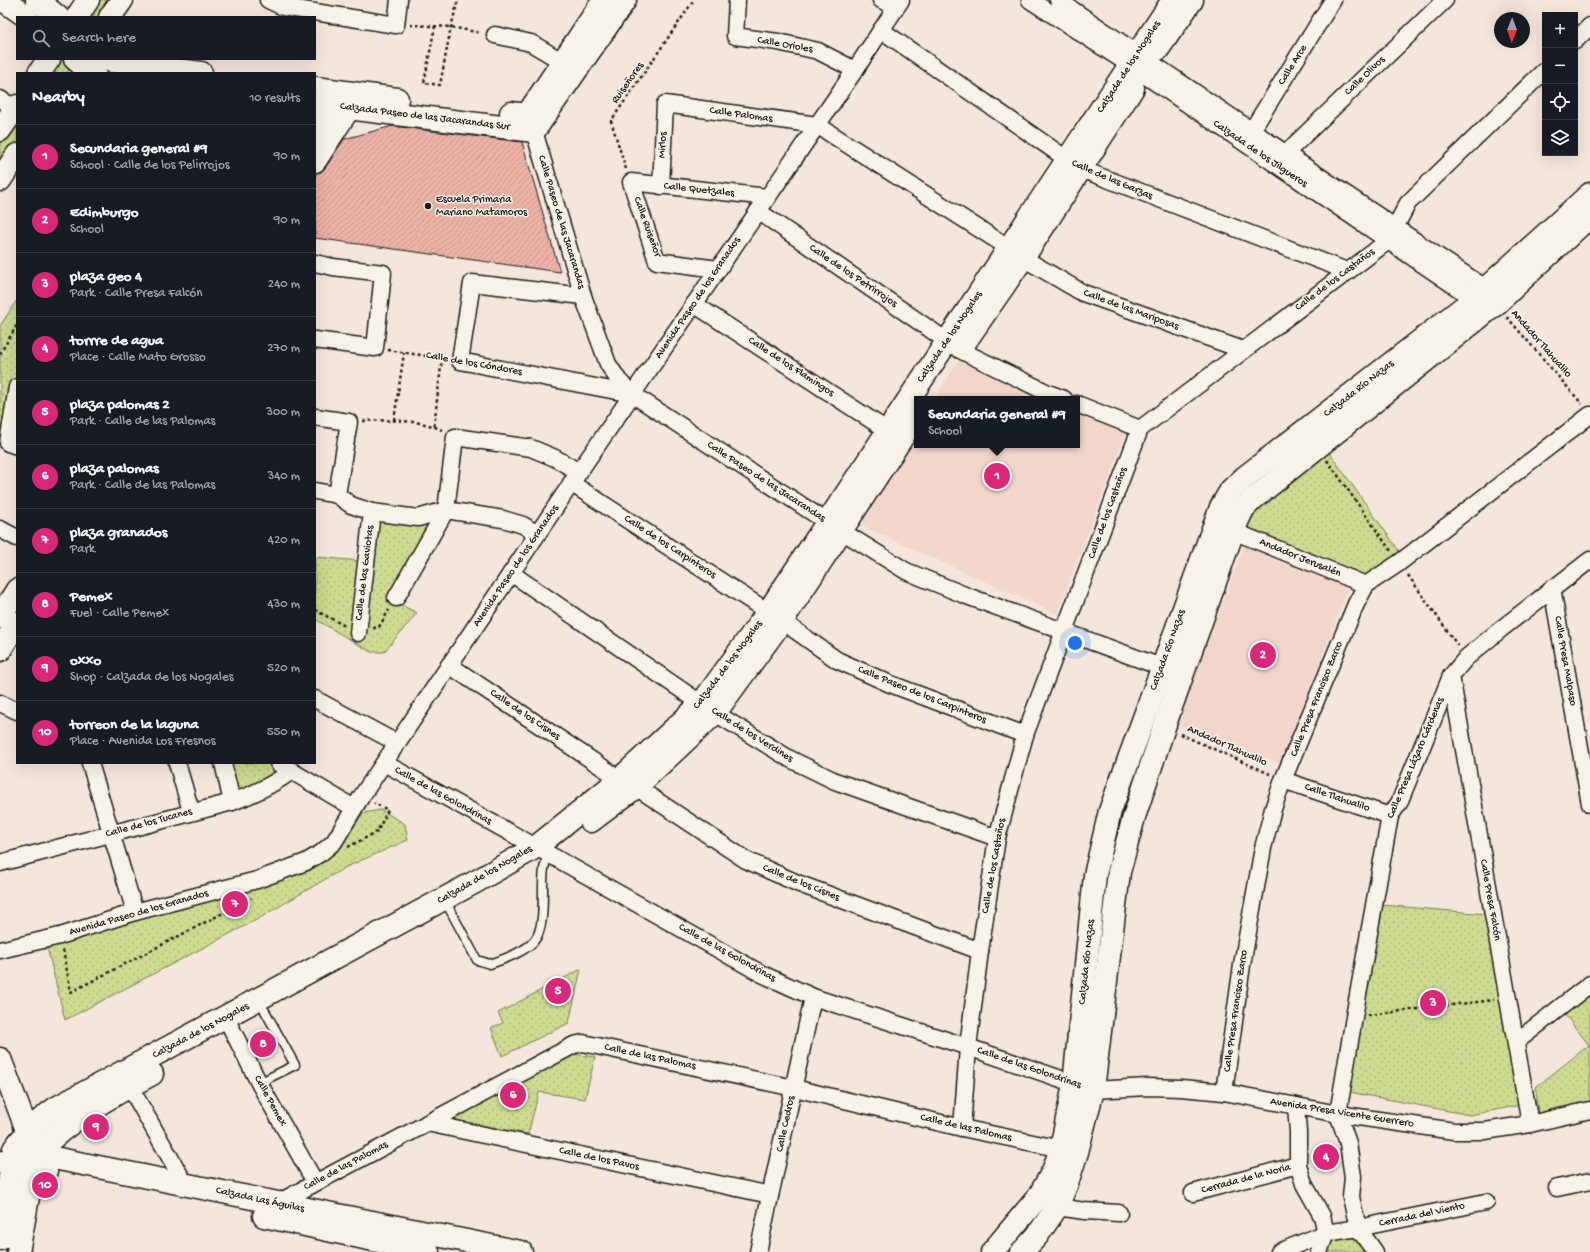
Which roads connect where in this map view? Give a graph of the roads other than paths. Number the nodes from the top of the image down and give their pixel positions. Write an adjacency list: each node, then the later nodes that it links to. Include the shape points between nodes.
1 (3, 0): 18 (street)
2 (37, 0): 19 (street)
3 (88, 0): 20 (street)
4 (122, 0): 21 (street)
5 (268, 0): 6 (street, via 283,7 396,25)
6 (399, 0)
7 (604, 0): 28 (street)
8 (626, 0): 38 (street)
9 (736, 0): 30 (street, Calle Orioles, via 735,36 818,51)
10 (881, 0): 17 (street)
11 (1030, 0): 29 (street, Calzada de los Jilgueros)
12 (1058, 0): 29 (street, Calzada de los Jilgueros)
13 (1173, 0): 29 (street, Calzada de los Nogales)
14 (1192, 0): 29 (street, Calzada de los Nogales)
15 (1333, 0): 42 (street, Calle Arce)
16 (1445, 0): 43 (street, Calle Olivos)
17 (898, 4): 23 (street, Avenida Paseo de los Granados)
18 (26, 16)
19 (57, 16)
20 (78, 16)
21 (111, 16)
22 (1590, 26): 25 (street)
23 (880, 30): 30 (street, Avenida Paseo de los Granados); 46 (street, Calle de las Garzas)
24 (495, 36): 28 (street, via 531,43)
25 (1578, 38)
26 (48, 60): 31 (street)
27 (108, 60): 32 (street)
28 (563, 62): 38 (street)
29 (1140, 63): 42 (street, Calzada de los Jilgueros); 46 (street, Calzada de los Nogales); 55 (street, Calzada de los Jilgueros)
30 (855, 70): 39 (street, Avenida Paseo de los Granados)
31 (40, 72)
32 (194, 72)
33 (1542, 73): 54 (street, Calle de los Castaños, via 1408,203)
34 (316, 88): 35 (street, Calzada Paseo de las Jacarandas Sur)
35 (339, 100): 38 (street, Calzada Paseo de las Jacarandas Sur, via 439,105); 40 (street); 45 (street)
36 (11, 104): 41 (street)
37 (665, 104): 39 (street, Calle Palomas); 49 (street, Mirlos)
38 (531, 123): 60 (street, Calle Paseo de las Jacarandas)
39 (817, 125): 51 (street, Avenida Paseo de los Granados); 56 (street, Calle de las Mariposas)
40 (316, 129)
41 (0, 130)
42 (1252, 130): 43 (street, Calzada de los Jilgueros)
43 (1286, 153): 54 (street, Calzada de los Jilgueros)
44 (16, 156): 47 (street)
45 (316, 158)
46 (1074, 165): 56 (street, Calzada de los Nogales); 59 (street, Calle de las Garzas)
47 (0, 180)
48 (631, 182): 49 (street, Calle Quetzales); 58 (street, Calle Ruiseñor, via 657,261)
49 (662, 186): 51 (street, Calle Quetzales)
50 (1590, 194): 61 (street, Calzada Río Nazas)
51 (768, 197): 52 (street, Avenida Paseo de los Granados)
52 (758, 211): 58 (street, Avenida Paseo de los Granados); 64 (street, Calle de los Petrirrojos)
53 (1590, 216): 61 (street, Calzada Río Nazas)
54 (1395, 226): 55 (street, Calle de los Castaños); 61 (street, Calzada de los Jilgueros)
55 (1388, 241): 59 (street, Calle de los Castaños); 61 (street, Calzada de los Jilgueros)
56 (1016, 253): 64 (street, Calzada de los Nogales); 65 (street, Calle de las Mariposas, via 1083,293)
57 (316, 263): 63 (street, via 384,273 374,348)
58 (718, 269): 62 (street, Avenida Paseo de los Granados)
59 (1347, 271): 65 (street, Calle de los Castaños)
60 (583, 296): 66 (street, Calle Paseo de las Jacarandas, via 608,364 619,381); 66 (street, Calle de los Cóndores, via 472,283 460,361)
61 (1490, 300): 86 (street, Calzada Río Nazas, via 1254,498 1243,510); 101 (street, Calzada Río Nazas, via 1252,472 1231,490 1221,507)
62 (694, 304): 66 (street, Avenida Paseo de los Granados); 77 (street, Calle de los Flamingos)
63 (316, 340)
64 (954, 345): 67 (street, Calzada de los Nogales); 68 (street, Calzada de los Nogales); 69 (street, Calle de los Petrirrojos)
65 (1243, 350): 76 (street, Calle de los Castaños)
66 (632, 394): 79 (street, Avenida Paseo de los Granados); 84 (street, Calle Paseo de las Jacarandas)
67 (915, 396)
68 (928, 396)
69 (1056, 396)
70 (914, 397): 77 (street, Calzada de los Nogales)
71 (16, 402): 78 (street)
72 (1080, 405): 76 (street)
73 (1588, 411): 91 (street, Calle Presa Francisco Zarco, via 1399,563)
74 (316, 417): 81 (street, via 349,422)
75 (914, 418): 84 (street, Calzada de los Nogales)
76 (1140, 428): 97 (street, Calle de los Castaños)
77 (888, 431): 84 (street, Calzada de los Nogales)
78 (13, 445)
79 (575, 477): 82 (street, Calle de los Carpinteros, via 555,458 531,448 455,437); 87 (street, Avenida Paseo de los Granados); 95 (street, Calle de los Carpinteros)
80 (316, 491): 81 (street)
81 (337, 495): 83 (street, via 351,505)
82 (446, 510): 83 (street, via 418,518); 87 (street, via 503,519 523,525); 94 (street)
83 (372, 512): 98 (street, Calle de las Gaviotas)
84 (834, 526): 95 (street, Calzada de los Nogales); 97 (street, Calle Paseo de las Jacarandas, via 906,571)
85 (0, 529): 88 (street)
86 (1233, 530): 91 (street, Andador Jerusalén); 101 (street, Calzada Río Nazas)
87 (538, 534): 90 (street, Avenida Paseo de los Granados)
88 (16, 537)
89 (1590, 560): 92 (street, Calle Presa Lázaro Cárdenas)
90 (511, 572): 100 (street, Avenida Paseo de los Granados); 105 (street, Calle de los Verdines)
91 (1366, 585): 114 (street, Calle Presa Francisco Zarco)
92 (1552, 588): 102 (street, Calle Presa Lázaro Cárdenas, via 1466,658); 117 (street, Calle Presa Malpaso)
93 (16, 593): 96 (street)
94 (396, 598)
95 (775, 616): 105 (street, Calzada de los Nogales); 107 (street, Calle Paseo de los Carpinteros, via 837,660 888,683)
96 (7, 618): 99 (street)
97 (1065, 632): 101 (street, Calle Paseo de las Jacarandas); 107 (street, Calle de los Castaños)
98 (358, 633)
99 (0, 650)
100 (450, 665): 108 (street, Avenida Paseo de los Granados); 115 (street, Calle de los Cisnes)
101 (1172, 671): 140 (street, Calzada Río Nazas, via 1164,727 1119,872); 140 (street, Calzada Río Nazas, via 1110,811 1095,875)
102 (1450, 676): 120 (street, Calle Presa Lázaro Cárdenas, via 1399,802); 135 (street, Calle Presa Falcón)
103 (316, 700): 108 (street)
104 (0, 703): 106 (street)
105 (708, 708): 115 (street, Calzada de los Nogales); 122 (street, Calle de los Verdines, via 790,759 835,781)
106 (16, 711)
107 (1025, 735): 122 (street, Calle de los Castaños)
108 (397, 743): 109 (street, Avenida Paseo de los Granados)
109 (384, 763): 118 (street, Avenida Paseo de los Granados); 123 (street, Calle de las Golondrinas)
110 (90, 764): 121 (street)
111 (177, 764): 119 (street)
112 (223, 764): 116 (street)
113 (285, 767): 116 (street, Calle de los Tucanes, via 273,784); 118 (street)
114 (1283, 780): 120 (street, Calle Tlahualilo); 142 (street, Calle Presa Francisco Zarco, via 1263,848 1242,965)
115 (628, 783): 123 (street, Calzada de los Nogales); 129 (street, Calle de los Cisnes, via 746,860 798,883)
116 (232, 802): 119 (street, Calle de los Tucanes)
117 (1590, 804)
118 (354, 808): 127 (street, Avenida Paseo de los Granados, via 334,842 321,854 306,862 257,880)
119 (191, 811): 121 (street, Calle de los Tucanes)
120 (1390, 816): 146 (street, Calle Presa Lázaro Cárdenas)
121 (111, 832): 124 (street, Calle de los Tucanes); 127 (street)
122 (997, 838): 129 (street, Calle de los Castaños)
123 (542, 850): 125 (street, Calzada de los Nogales); 126 (lane, via 544,892 538,936 532,944 490,964 477,960); 132 (street, Calle de las Golondrinas, via 762,974)
124 (0, 863)
125 (479, 885): 126 (street, Calzada de los Nogales); 130 (street, Calzada de los Nogales)
126 (450, 908): 130 (street, Calzada de los Nogales)
127 (135, 912): 128 (street, Avenida Paseo de los Granados, via 60,936)
128 (0, 950)
129 (980, 951): 136 (street, Calle de los Castaños)
130 (347, 958): 133 (street, Calzada de los Nogales); 134 (street, Calzada de los Nogales)
131 (1590, 984): 135 (street)
132 (813, 997): 136 (street, Calle de las Golondrinas); 141 (street, Calle Cedros)
133 (265, 1011): 134 (street, Calzada de los Nogales); 139 (lane, via 294,1065)
134 (229, 1024): 138 (street, Calzada de los Nogales); 139 (street, Calle Pemex)
135 (1516, 1042): 148 (street, Calle Presa Falcón)
136 (968, 1047): 140 (street, Calle de las Golondrinas); 149 (street, Calle de los Castaños)
137 (0, 1059): 150 (street)
138 (126, 1079): 150 (street, Calzada de los Nogales, via 56,1108 39,1121); 152 (street, Calzada de los Nogales, via 51,1138); 156 (street)
139 (259, 1082): 155 (street, Calle Pemex)
140 (1084, 1087): 142 (street, Avenida Presa Vicente Guerrero, via 1181,1088); 151 (street, Calzada Río Nazas)
141 (794, 1088): 147 (street, Calle de las Palomas, via 583,1043 574,1045); 149 (street, Calle de las Palomas); 159 (street, Calle Cedros)
142 (1224, 1092): 144 (street, Avenida Presa Vicente Guerrero)
143 (0, 1103): 150 (street)
144 (1296, 1106): 146 (street, Avenida Presa Vicente Guerrero); 153 (street)
145 (1590, 1110): 148 (street, Avenida Presa Vicente Guerrero)
146 (1338, 1114): 148 (street, Avenida Presa Vicente Guerrero, via 1454,1131 1485,1131); 165 (street, via 1348,1143 1353,1177 1351,1197)
147 (428, 1123): 155 (street, Calle de las Palomas); 159 (street, Calle de los Pavos)
148 (1530, 1124)
149 (962, 1128): 151 (street, Calle de las Palomas)
150 (11, 1151): 152 (street, Calzada Las Águilas); 152 (street); 167 (street)
151 (1069, 1151): 162 (street, Calzada Río Nazas, via 1066,1186); 172 (street, Calzada Río Nazas, via 1053,1171 1040,1196)
152 (35, 1162): 156 (street, Calzada Las Águilas); 164 (street, Calzada Las Águilas); 169 (street)
153 (1298, 1165): 158 (street, Cerrada de la Noria); 166 (street, via 1304,1184 1322,1216)
154 (1590, 1181): 157 (street)
155 (315, 1182): 161 (street, Calle de las Palomas)
156 (185, 1184): 161 (street, Calzada Las Águilas)
157 (1557, 1188)
158 (1193, 1193)
159 (770, 1195): 171 (street, Calle Cedros)
160 (1486, 1202): 165 (street, Cerrada del Viento)
161 (277, 1203): 164 (street, Calle de las Palomas); 168 (street, Calzada Las Águilas)
162 (1057, 1207): 163 (street); 173 (street, Calzada Río Nazas, via 1037,1236)
163 (1119, 1213)
164 (256, 1214): 170 (street, Calzada Las Águilas)
165 (1358, 1228): 166 (street, Cerrada del Viento); 176 (street)
166 (1326, 1233): 174 (street, Cerrada del Viento); 175 (street)
167 (0, 1239)
168 (512, 1251)
169 (18, 1252)
170 (428, 1252)
171 (758, 1252)
172 (992, 1252)
173 (1022, 1252)
174 (1279, 1252)
175 (1319, 1252)
176 (1375, 1252)

